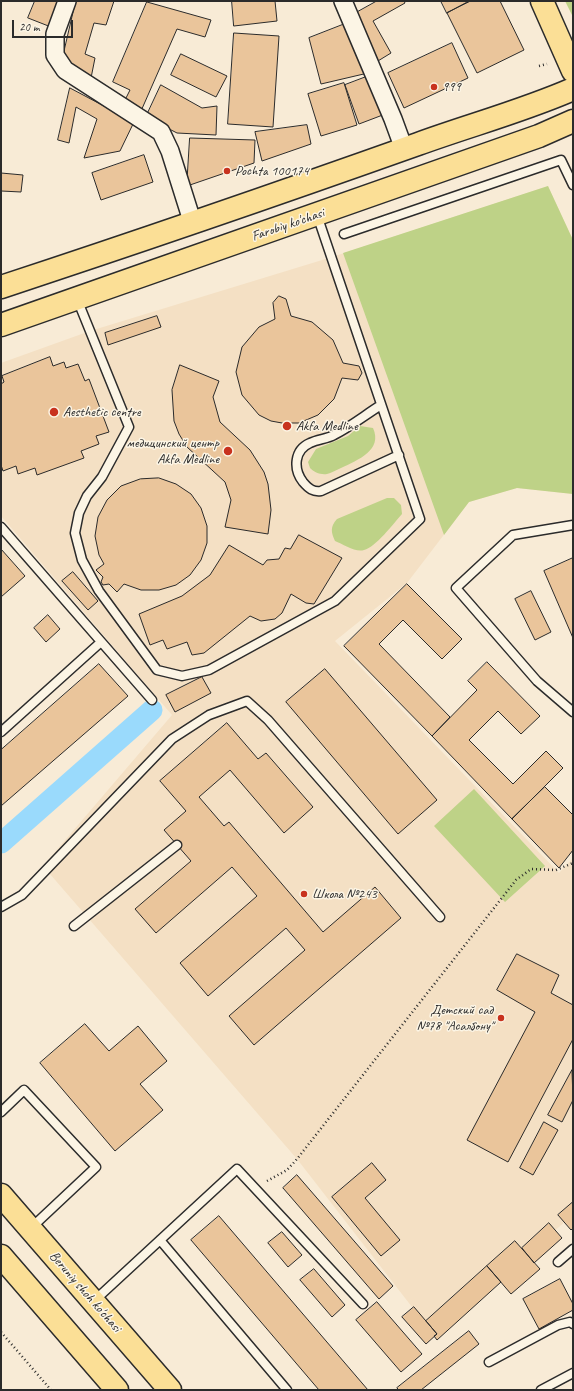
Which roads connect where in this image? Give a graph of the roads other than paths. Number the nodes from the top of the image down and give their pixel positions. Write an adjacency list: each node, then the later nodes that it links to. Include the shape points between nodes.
1 (67, 1): 10 (street, via 55,34 55,55 65,70 161,132 170,151)
2 (343, 1): 7 (street)
3 (542, 1): 4 (main road)
4 (573, 71)
5 (573, 89): 7 (main road)
6 (573, 121): 9 (main road, Farobiy ko'chasi, via 539,136)
7 (404, 149): 10 (main road)
8 (573, 185): 11 (lane, via 561,160)
9 (317, 214): 13 (main road, Farobiy ko'chasi); 15 (lane)
10 (193, 224): 12 (main road)
11 (344, 234)
12 (1, 287)
13 (77, 299): 14 (main road, Farobiy ko'chasi); 16 (lane, via 129,427 102,477 87,496 79,513 75,533 82,560 99,591 157,670 182,676 209,670 335,601 420,519)
14 (1, 325)
15 (381, 405): 16 (lane); 16 (lane, via 333,436 309,443 300,451 296,460 299,474 308,488 312,491 321,491)
16 (399, 455)
17 (573, 525): 21 (lane, via 513,535 456,588 537,681)
18 (1, 528): 19 (lane)
19 (101, 642): 20 (lane); 22 (lane)
20 (152, 700)
21 (573, 712)
22 (1, 732)
23 (177, 845): 26 (lane)
24 (1, 907): 25 (lane, via 22,895 172,739 209,715 246,701 268,720)
25 (440, 917)
26 (74, 926)
27 (1, 1112): 29 (lane, via 24,1090 96,1167)
28 (1, 1195): 29 (main road, Beruniy shoh ko'chasi)
29 (30, 1229): 34 (main road, Beruniy shoh ko'chasi)
30 (160, 1240): 34 (lane); 35 (lane, via 237,1169); 41 (lane)
31 (573, 1249): 33 (lane)
32 (1, 1256): 40 (main road)
33 (558, 1262)
34 (93, 1301): 39 (main road, Beruniy shoh ko'chasi)
35 (363, 1304)
36 (573, 1324): 37 (lane, via 570,1322 558,1325)
37 (490, 1362)
38 (573, 1373): 42 (lane)
39 (169, 1389)
40 (117, 1390)
41 (287, 1390)
42 (541, 1390)

